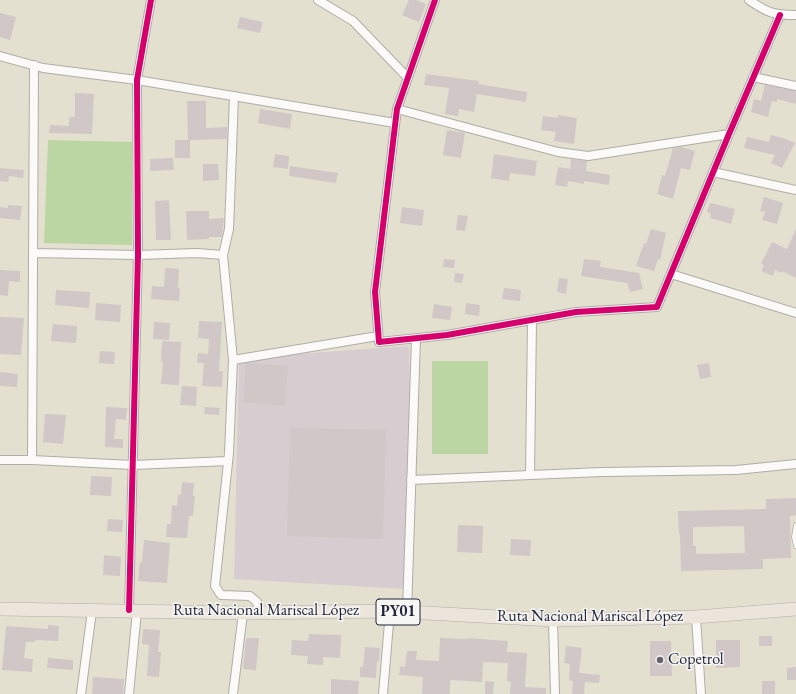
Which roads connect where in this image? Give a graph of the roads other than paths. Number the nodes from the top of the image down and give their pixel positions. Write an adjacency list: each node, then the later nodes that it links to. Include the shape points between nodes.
1 (151, 0): 11 (street)
2 (318, 0): 9 (street, via 353,21)
3 (434, 0): 9 (street)
4 (749, 0): 5 (street, via 766,11)
5 (780, 15): 6 (street); 10 (street)
6 (796, 15)
7 (0, 56): 8 (street)
8 (34, 65): 11 (street); 19 (street)
9 (408, 78): 14 (street)
10 (753, 78): 12 (street); 16 (street)
11 (137, 80): 13 (street); 20 (street)
12 (796, 86)
13 (234, 96): 15 (street); 21 (street, via 229,229)
14 (397, 109): 15 (street); 16 (street, via 558,152 588,156)
15 (395, 123): 25 (street, via 375,292)
16 (728, 134): 17 (street)
17 (713, 172): 18 (street); 22 (street)
18 (796, 190)
19 (33, 253): 20 (street); 29 (street)
20 (138, 254): 21 (street); 32 (street)
21 (223, 255): 27 (street)
22 (671, 274): 23 (street); 24 (street, via 657,307 576,312)
23 (796, 313)
24 (532, 320): 26 (street); 33 (street)
25 (378, 336): 26 (street, via 379,342); 27 (street)
26 (416, 338): 34 (street)
27 (233, 360): 30 (street)
28 (0, 460): 29 (street)
29 (32, 460): 32 (street)
30 (228, 461): 32 (street); 44 (street, via 215,586 221,595 250,596 257,602)
31 (796, 464): 33 (street, via 736,470)
32 (133, 465): 39 (street)
33 (530, 475): 34 (street)
34 (411, 480): 42 (street)
35 (796, 525): 36 (lane)
36 (796, 546)
37 (796, 609): 45 (highway, Ruta Nacional Mariscal López / PY01)
38 (0, 610): 40 (highway, Ruta Nacional Mariscal López / PY01)
39 (133, 610): 40 (highway, Ruta Nacional Mariscal López / PY01); 43 (highway, Ruta Nacional Mariscal López / PY01); 48 (street)
40 (92, 611): 47 (street)
41 (390, 611): 42 (highway, Ruta Nacional Mariscal López / PY01); 44 (highway, Ruta Nacional Mariscal López / PY01); 50 (street)
42 (408, 612): 46 (highway, Ruta Nacional Mariscal López / PY01)
43 (243, 613): 44 (highway, Ruta Nacional Mariscal López / PY01); 49 (street)
44 (259, 613)
45 (696, 617): 46 (highway, Ruta Nacional Mariscal López / PY01); 52 (street)
46 (554, 620): 51 (street)
47 (81, 694)
48 (129, 694)
49 (233, 694)
50 (383, 694)
51 (555, 694)
52 (701, 694)

